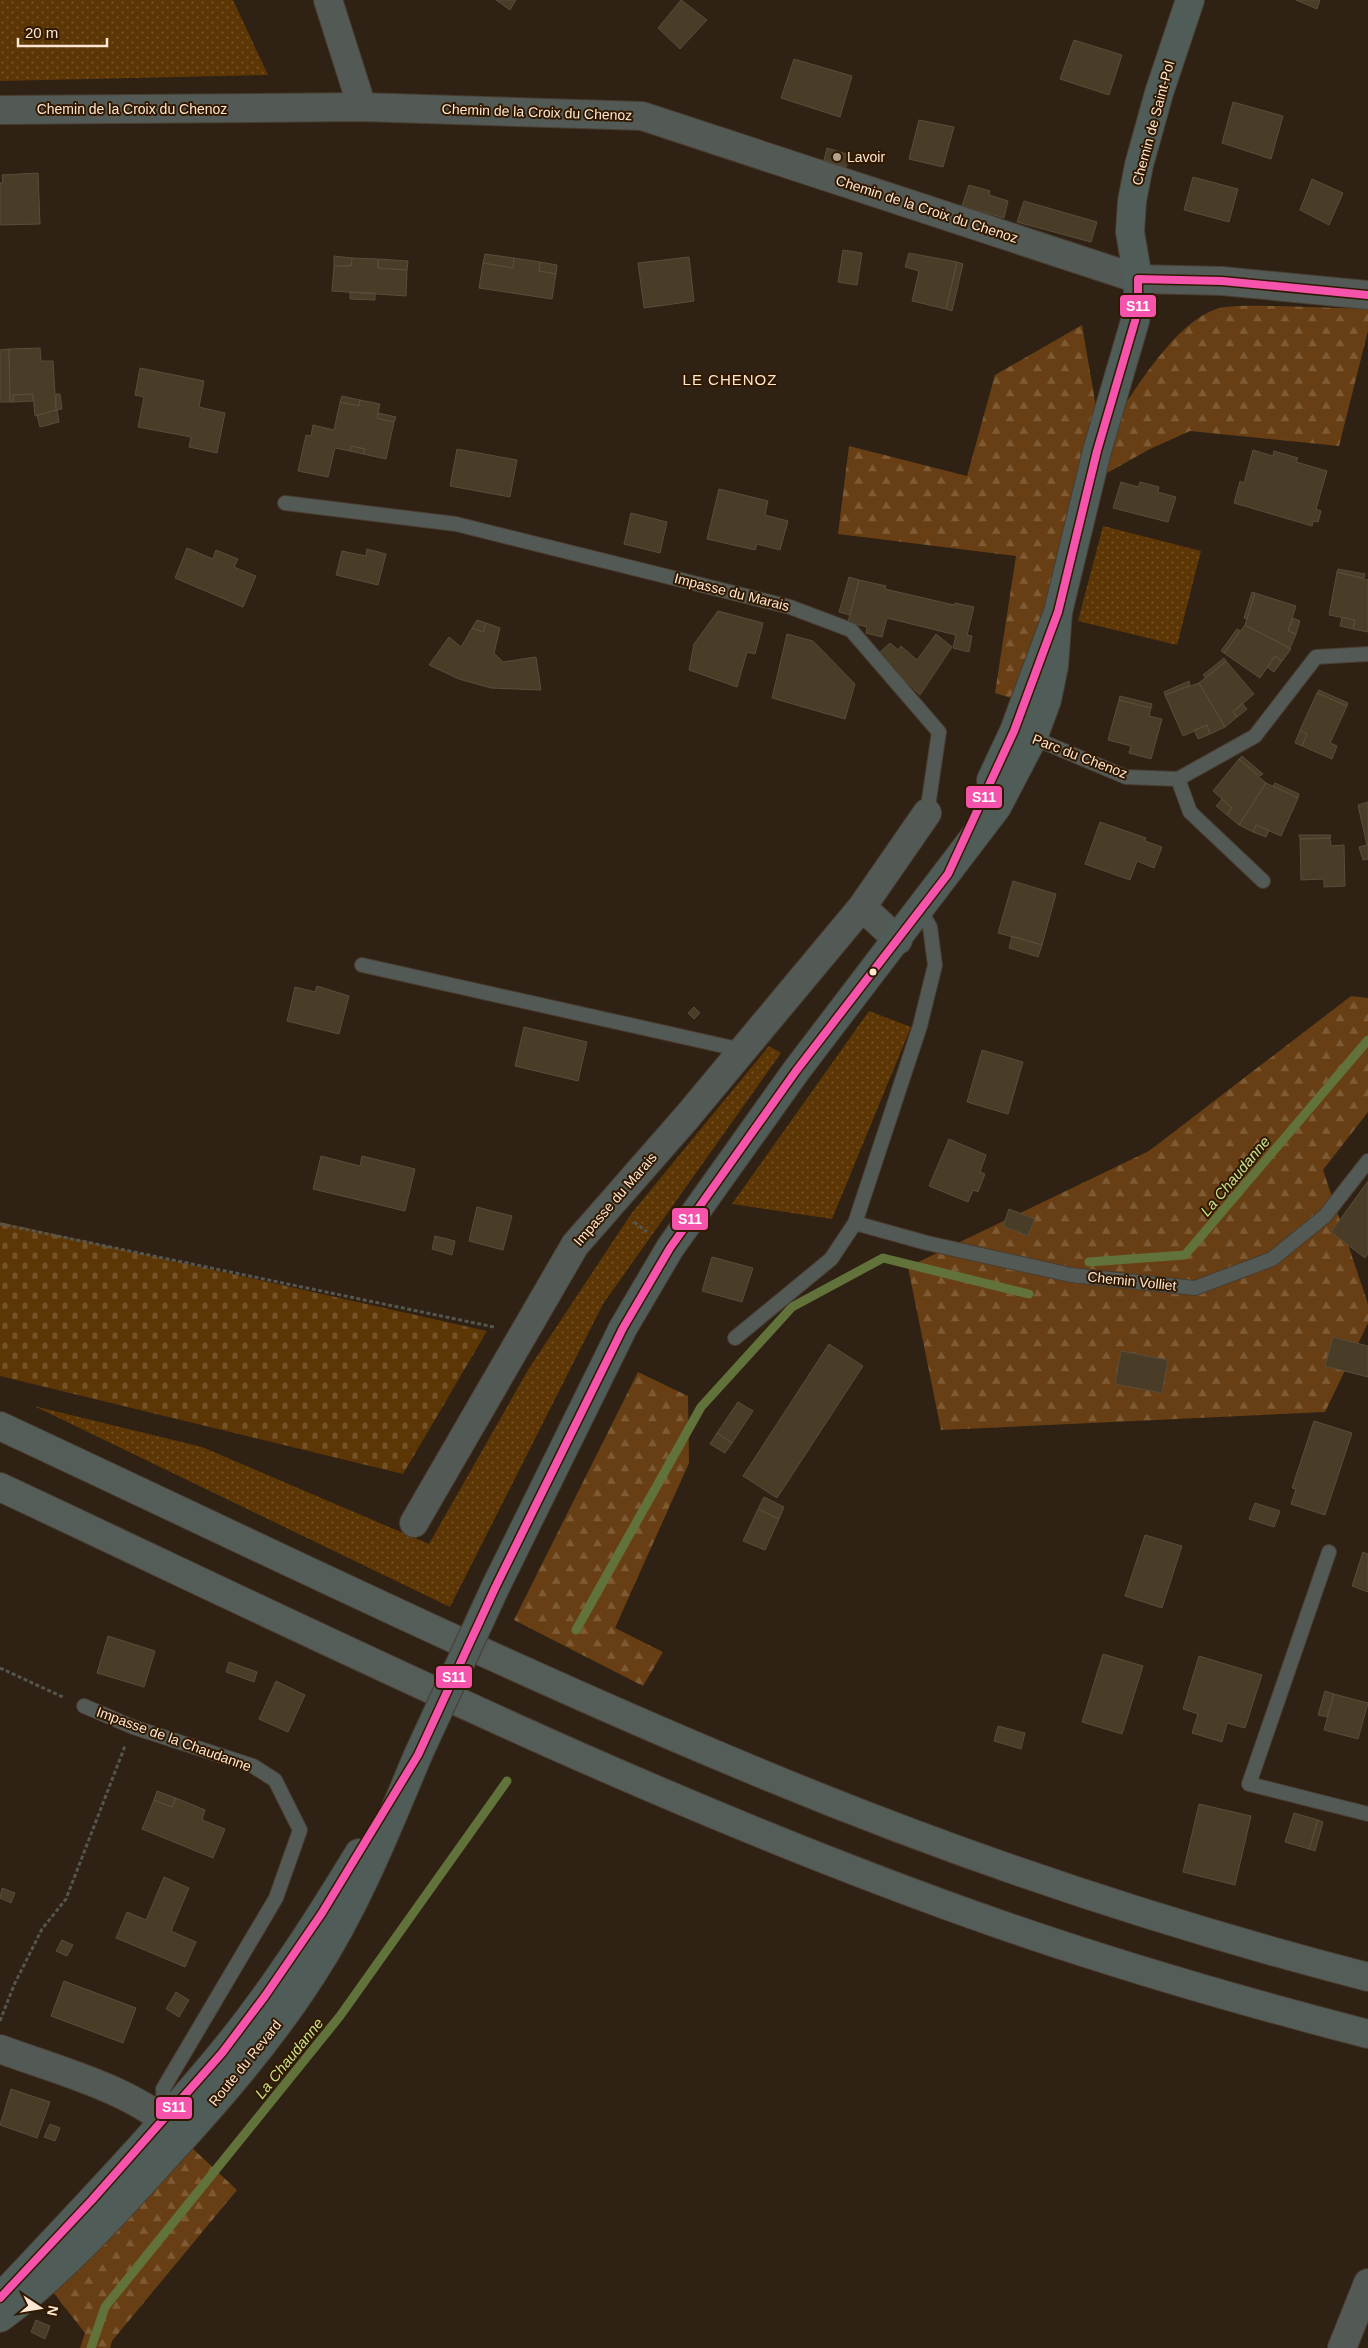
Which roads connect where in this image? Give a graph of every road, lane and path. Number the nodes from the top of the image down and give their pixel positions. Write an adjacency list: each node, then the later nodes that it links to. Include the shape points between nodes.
1 (328, 0): 3 (street)
2 (1190, 0): 5 (main road, Chemin de Saint-Pol, via 1159,93 1137,174 1130,232)
3 (362, 107): 4 (street, Chemin de la Croix du Chenoz); 5 (street, Chemin de la Croix du Chenoz, via 642,116)
4 (0, 110)
5 (1138, 279): 6 (street, via 1222,281); 9 (main road, Route du Revard, via 1135,321 1097,451 1058,612 1054,666 1047,700)
6 (1368, 295)
7 (285, 503): 11 (lane, Impasse du Marais, via 456,524 790,606 851,630 939,732)
8 (1368, 654): 10 (lane, via 1316,657 1256,736)
9 (1024, 734): 10 (lane, Parc du Chenoz, via 1126,777); 14 (main road, Route du Revard, via 996,807)
10 (1178, 779): 12 (lane, via 1190,812)
11 (927, 813): 13 (street, Impasse du Marais)
12 (1262, 881)
13 (862, 907): 15 (street); 17 (street, Impasse du Marais)
14 (920, 910): 15 (main road, Route du Revard); 20 (lane, via 930,928 935,965 920,1026)
15 (898, 940): 22 (main road, Route du Revard, via 796,1071)
16 (362, 965): 17 (lane)
17 (742, 1050): 19 (street, Impasse du Marais)
18 (1368, 1161): 20 (lane, Chemin Volliet, via 1325,1216 1272,1259 1195,1288 1071,1275 927,1243)
19 (610, 1205): 22 (path); 23 (street, Impasse du Marais, via 575,1245)
20 (855, 1223): 24 (lane, via 832,1259)
21 (0, 1224): 23 (path)
22 (670, 1248): 32 (main road, Route du Revard, bridge, via 623,1328 494,1588)
23 (524, 1333): 27 (street, Impasse du Marais)
24 (735, 1338)
25 (0, 1426): 34 (highway, via 599,1704 754,1771 888,1824 1018,1870 1159,1917)
26 (0, 1487): 36 (highway, via 319,1638 728,1820 998,1924 1156,1974)
27 (414, 1523)
28 (1329, 1552): 33 (lane, via 1249,1784)
29 (0, 1668): 30 (path, Impasse de la Chaudanne)
30 (84, 1706): 31 (lane, Impasse de la Chaudanne)
31 (133, 1727): 35 (path, via 66,1899 42,1929); 38 (lane, Impasse de la Chaudanne, via 253,1766 275,1780 300,1830 276,1898 163,2089)
32 (418, 1755): 38 (main road, Route du Revard, via 322,1913 266,1996); 39 (main road, Route du Revard, via 379,1849 313,1972 255,2055)
33 (1368, 1814)
34 (1368, 1977)
35 (0, 2021)
36 (1368, 2034)
37 (0, 2049): 38 (street, via 125,2096)
38 (165, 2118): 39 (street); 41 (main road, Route du Revard)
39 (184, 2137): 42 (main road, Route du Revard, via 68,2261)
40 (1368, 2283): 43 (street)
41 (0, 2298)
42 (0, 2318)
43 (1342, 2348)

